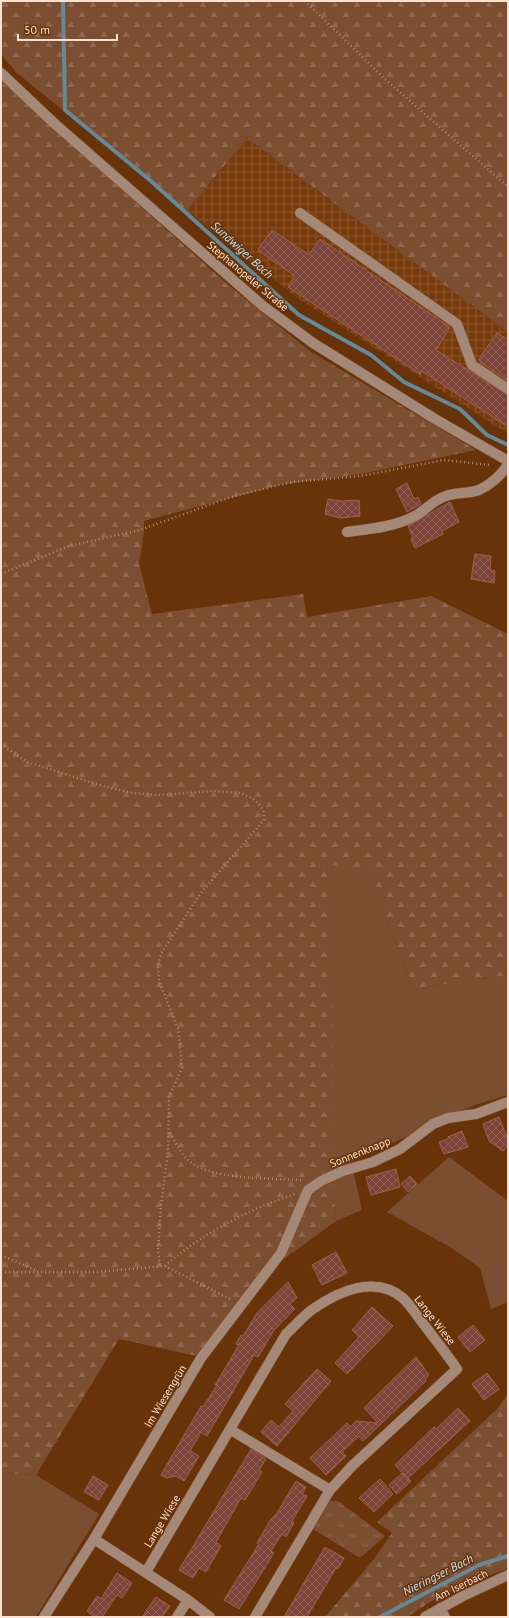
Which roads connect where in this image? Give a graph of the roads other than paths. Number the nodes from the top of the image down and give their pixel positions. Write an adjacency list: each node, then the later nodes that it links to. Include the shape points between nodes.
1 (1, 73): 4 (street, Stephanopeler Straße, via 55,124 263,306 313,343)
2 (300, 213): 3 (street, via 457,324 472,365)
3 (508, 389)
4 (504, 459)
5 (508, 464): 6 (street, via 502,475 479,490 446,495 402,521)
6 (347, 532)
7 (508, 1102): 8 (street, Sonnenknapp, via 476,1114 448,1118 433,1124 400,1149 373,1162 343,1171)
8 (308, 1190): 11 (street, Im Wiesengrün, via 281,1253 201,1358)
9 (231, 1430): 10 (street); 10 (street, Lange Wiese, via 286,1334 312,1309 341,1292 362,1286 394,1292 415,1312 457,1369 352,1466); 12 (street, Lange Wiese)
10 (330, 1490): 19 (street, Lange Wiese)
11 (94, 1539): 12 (street); 16 (street, Im Wiesengrün)
12 (146, 1572): 14 (street)
13 (508, 1575): 15 (street, Am Iserbach)
14 (188, 1600): 17 (street); 18 (street)
15 (440, 1608): 20 (street, Am Iserbach); 21 (street)
16 (44, 1617)
17 (177, 1617)
18 (210, 1617)
19 (256, 1617)
20 (425, 1617)
21 (445, 1617)

